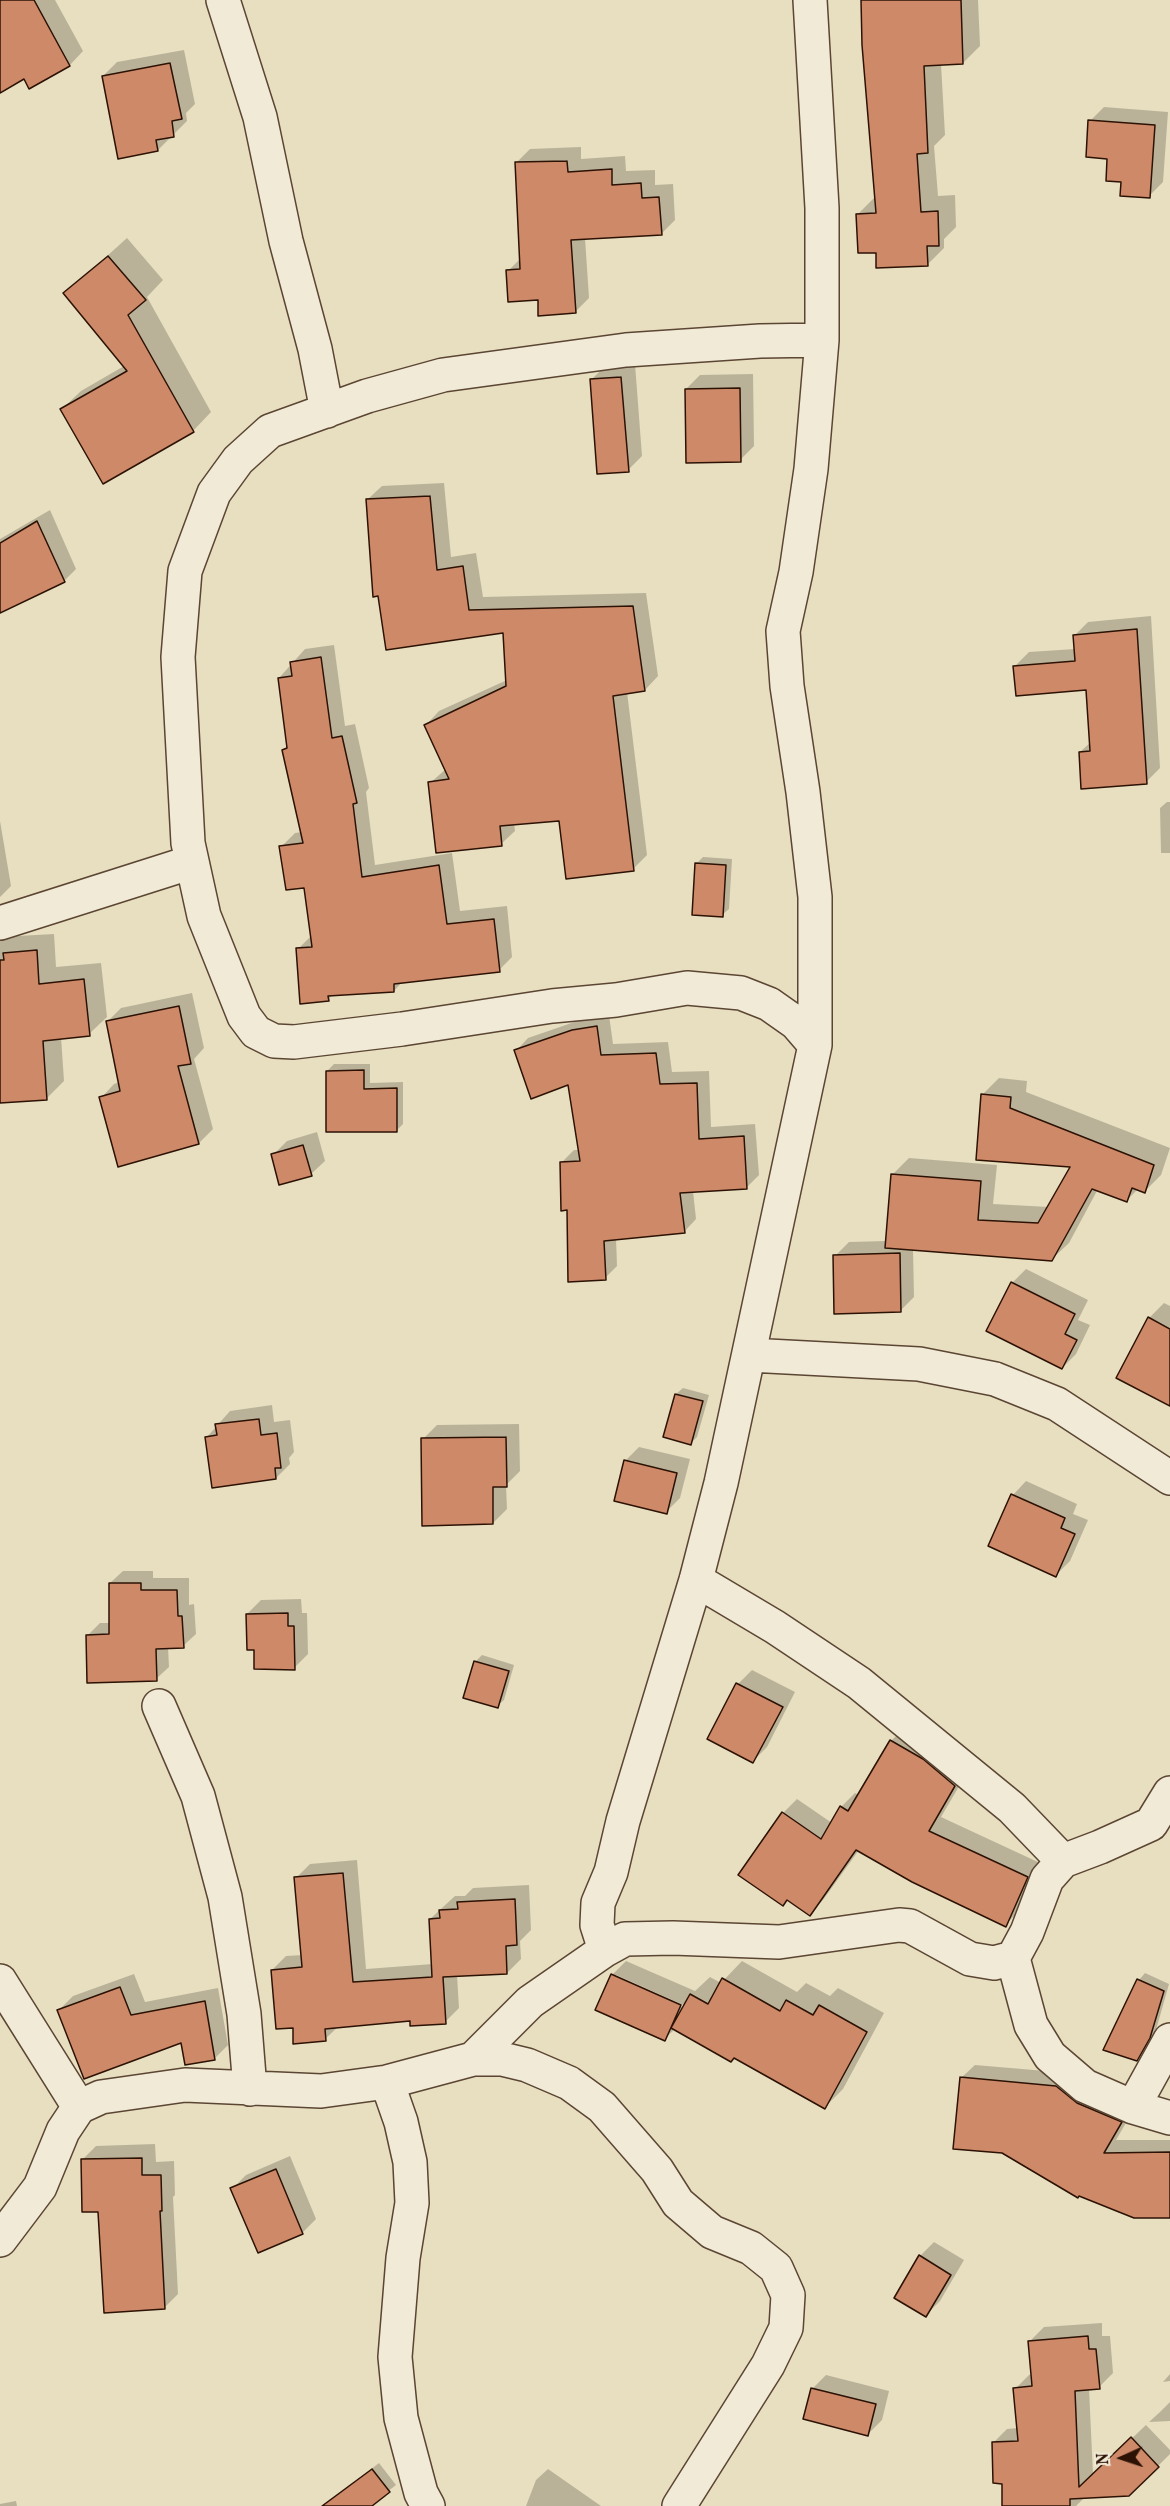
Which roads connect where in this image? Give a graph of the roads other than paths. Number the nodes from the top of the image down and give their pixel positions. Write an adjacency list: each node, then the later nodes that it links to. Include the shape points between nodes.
1 (223, 0): 4 (street, via 260,117)
2 (810, 0): 3 (street, via 822,208)
3 (822, 340): 4 (street, via 626,350 524,363 443,375); 7 (street, via 811,469 783,631 815,897)
4 (327, 411): 5 (street, via 270,431 238,460 214,493 185,571 178,657)
5 (192, 862): 6 (street); 7 (street, via 204,916 244,1016 256,1032 274,1041 402,1029 687,988 741,993 769,1004 796,1023)
6 (0, 923)
7 (814, 1045): 8 (street)
8 (749, 1355): 9 (street, via 918,1364 995,1379 1057,1404); 10 (street)
9 (1170, 1478)
10 (696, 1580): 14 (street, via 859,1683 1012,1808); 15 (street, via 611,1872 598,1903 597,1925)
11 (159, 1706): 21 (street, via 198,1796 225,1897 244,2014)
12 (1170, 1793): 13 (street)
13 (1161, 1822): 14 (street)
14 (1063, 1861): 16 (street, via 1047,1879 1027,1932)
15 (605, 1950): 16 (street, via 625,1939 644,1937 779,1942 899,1925 910,1926 970,1959 994,1963); 19 (street, via 531,2002)
16 (1012, 1958): 23 (street, via 1031,2025 1050,2056 1085,2086)
17 (0, 1981): 22 (street)
18 (1170, 2040): 23 (street)
19 (473, 2059): 20 (street); 27 (street, via 502,2059 527,2065 569,2083 602,2107 657,2170 678,2203 712,2232 751,2248 776,2268 788,2295 786,2328 768,2365)
20 (387, 2082): 21 (street, via 321,2091); 26 (street, via 404,2132 412,2203 394,2357 401,2418)
21 (250, 2089): 22 (street, via 185,2085 101,2097)
22 (79, 2107): 25 (street, via 63,2132 40,2187)
23 (1133, 2107): 24 (street)
24 (1170, 2118)
25 (0, 2240)
26 (428, 2506)
27 (679, 2506)

